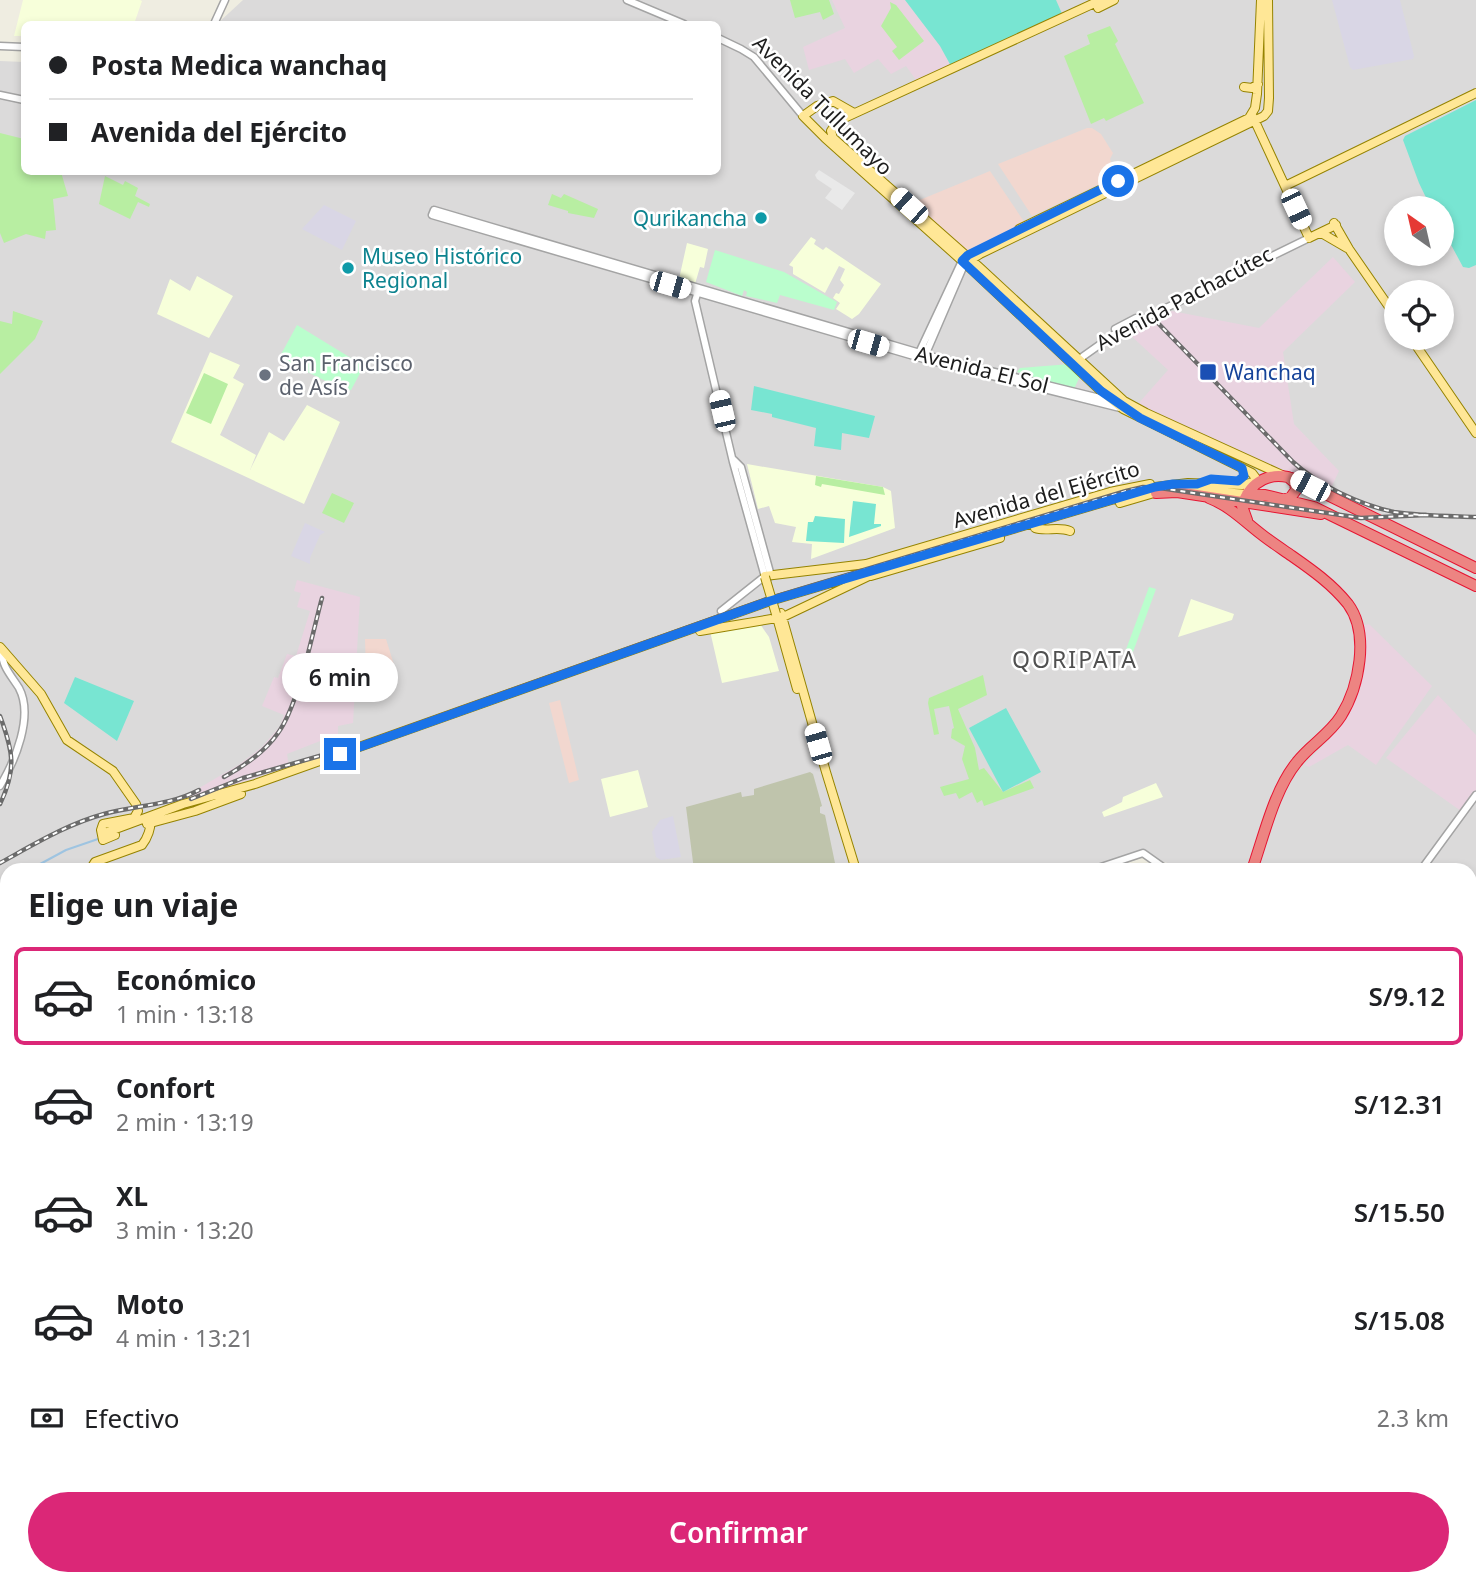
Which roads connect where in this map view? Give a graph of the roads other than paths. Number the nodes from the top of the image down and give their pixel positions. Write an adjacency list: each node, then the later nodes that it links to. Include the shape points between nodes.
1 (225, 0): 7 (street)
2 (627, 0): 8 (street)
3 (1101, 0): 9 (main road)
4 (1114, 0): 9 (main road)
5 (1261, 0): 13 (main road)
6 (1268, 0): 19 (main road, via 1269,98 1267,113)
7 (215, 21)
8 (677, 21)
9 (1029, 36): 20 (main road, via 950,76 932,78)
10 (721, 39): 21 (street, Avenida Tullumayo, via 754,57)
11 (0, 46): 12 (street)
12 (21, 47)
13 (1258, 84): 14 (main road); 19 (main road)
14 (1244, 87)
15 (0, 95): 17 (street)
16 (1476, 96): 24 (main road)
17 (21, 99)
18 (843, 106): 20 (main road); 21 (main road, via 833,101); 22 (main road)
19 (1254, 112): 24 (main road); 28 (main road)
20 (854, 113): 22 (main road)
21 (803, 116): 23 (main road, Avenida Tullumayo)
22 (839, 121): 23 (main road); 28 (main road, Avenida Tullumayo, via 831,131 833,138)
23 (818, 132): 28 (main road, Avenida Tullumayo)
24 (1285, 187): 26 (main road)
25 (433, 213): 29 (street, Avenida El Sol)
26 (1311, 235): 27 (main road, via 1323,234); 27 (main road, via 1335,224); 33 (street, Avenida Pachacútec, via 1131,325); 33 (street, Avenida Pachacútec, via 1121,326)
27 (1349, 249): 30 (main road)
28 (966, 261): 32 (street); 33 (main road, Avenida Tullumayo)
29 (698, 291): 32 (street, Avenida El Sol); 52 (street, via 695,301 732,458 741,467)
30 (1384, 300)
31 (1419, 350): 36 (main road)
32 (921, 356): 34 (street, Avenida El Sol); 35 (street, Avenida El Sol)
33 (1074, 360): 34 (main road, Avenida Tullumayo); 35 (main road, Avenida Tullumayo)
34 (1098, 394): 35 (main road, Avenida Tullumayo)
35 (1126, 406): 37 (main road, Avenida Tullumayo); 38 (main road, Avenida Tullumayo)
36 (1476, 433)
37 (1242, 468): 40 (main road, Avenida Tullumayo); 43 (main road)
38 (1289, 477): 40 (highway); 46 (highway, via 1296,490); 51 (highway)
39 (1211, 479): 41 (main road); 43 (main road, Avenida del Ejército); 52 (main road, Avenida del Ejército, via 1121,489 866,564)
40 (1258, 480): 43 (highway); 44 (highway)
41 (1197, 484): 43 (main road, Avenida del Ejército); 62 (main road, Avenida del Ejército, via 1138,492 770,601 279,776 183,804)
42 (1156, 492): 43 (main road, Avenida del Ejército); 45 (highway); 49 (main road, Avenida del Ejército)
43 (1243, 493): 44 (highway, Avenida del Ejército); 45 (highway); 47 (highway); 48 (highway, via 1243,515)
44 (1265, 495): 46 (highway, Avenida del Ejército)
45 (1209, 498): 48 (highway)
46 (1282, 500): 47 (highway, Avenida del Ejército, via 1311,505)
47 (1332, 516): 54 (highway)
48 (1251, 525): 59 (highway, via 1324,579 1348,604 1359,641 1351,695 1341,716)
49 (1035, 528): 50 (main road); 53 (main road, Avenida del Ejército)
50 (1070, 531)
51 (1476, 568)
52 (768, 576): 55 (street); 56 (main road, bridge)
53 (869, 576): 56 (main road); 57 (main road, Avenida del Ejército, via 759,608)
54 (1476, 586)
55 (721, 611)
56 (779, 616): 57 (main road); 64 (main road)
57 (701, 631): 62 (main road, Avenida del Ejército, via 195,811)
58 (1, 648): 60 (street, via 7,671 23,696 25,721); 62 (main road, Avenida del Ejército, via 41,694 67,740 109,768 137,806 134,818 103,824 103,837)
59 (1289, 774): 67 (highway); 68 (highway)
60 (0, 786)
61 (1476, 794): 69 (street)
62 (146, 821): 63 (main road, via 148,834 142,845)
63 (94, 863)
64 (851, 863)
65 (1113, 863): 66 (street, via 1143,853)
66 (1157, 863)
67 (1254, 863)
68 (1259, 863)
69 (1426, 863)

